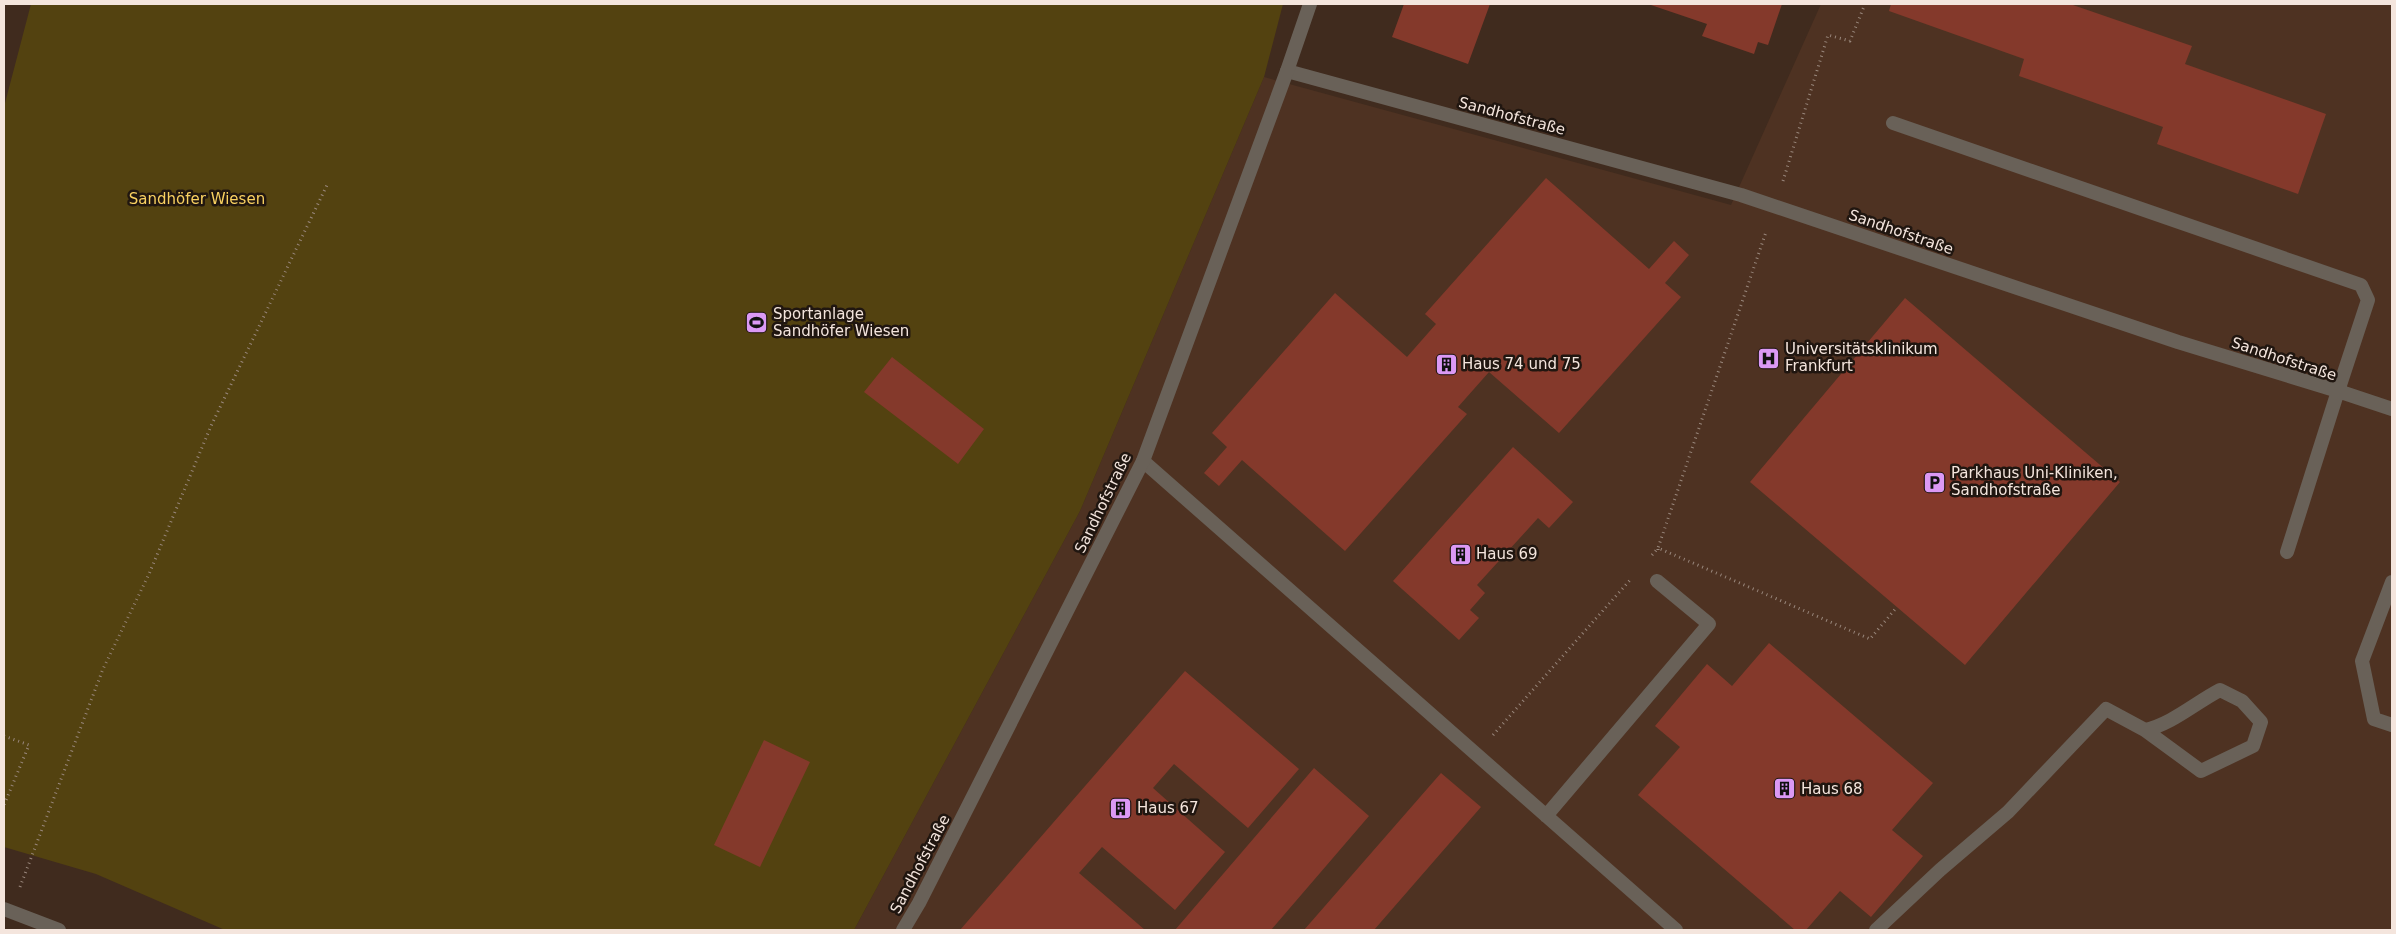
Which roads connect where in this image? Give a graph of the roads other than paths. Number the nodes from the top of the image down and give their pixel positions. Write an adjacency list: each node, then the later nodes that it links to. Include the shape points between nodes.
1 (1310, 4): 2 (street, Sandhofstraße)
2 (1287, 71): 4 (street, Sandhofstraße, via 1732,193 2178,342); 6 (street, Sandhofstraße)
3 (1893, 123): 4 (street, via 2362,285 2368,300)
4 (2338, 391): 5 (street); 7 (street, Sandhofstraße)
5 (2392, 409)
6 (1143, 461): 12 (street); 15 (street, Sandhofstraße)
7 (2287, 552)
8 (1657, 580): 12 (street, via 1709,624)
9 (2392, 582): 10 (street, via 2362,661 2374,719)
10 (2392, 726)
11 (2145, 730): 11 (street, via 2201,771 2253,746 2261,722 2242,701 2220,690 2162,726); 17 (street, via 2106,709 2008,812)
12 (1546, 816): 16 (street)
13 (7, 910): 14 (street)
14 (59, 930)
15 (903, 930)
16 (1676, 930)
17 (1876, 930)

